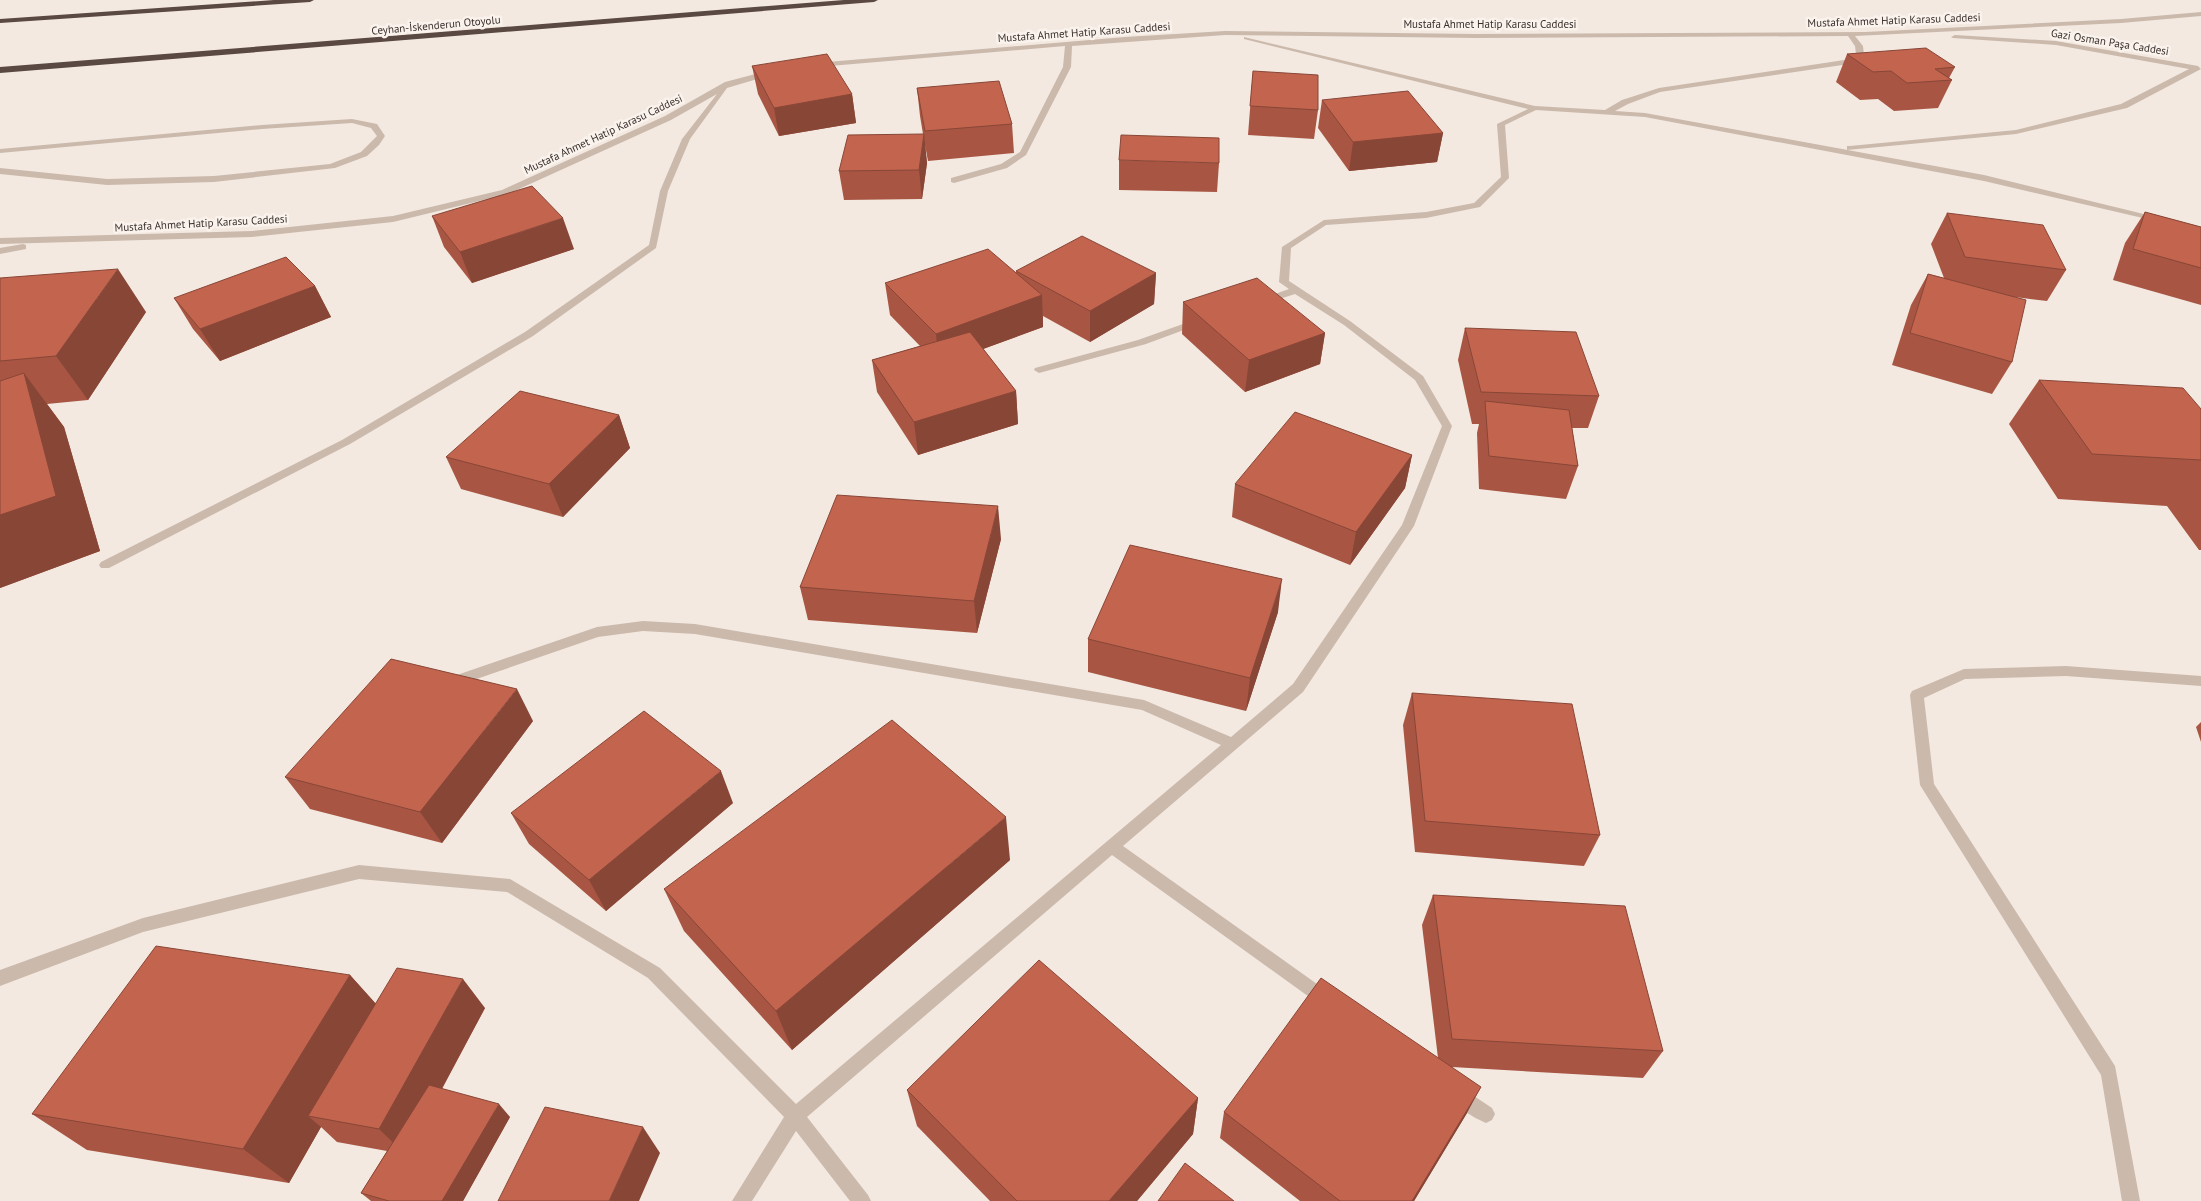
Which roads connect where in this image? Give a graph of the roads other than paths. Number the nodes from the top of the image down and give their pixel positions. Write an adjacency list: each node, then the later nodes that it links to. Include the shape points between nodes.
1 (310, 0): 4 (highway)
2 (874, 0): 11 (highway, Ceyhan-İskenderun Otoyolu)
3 (2201, 14): 7 (street, Mustafa Ahmet Hatip Karasu Caddesi)
4 (0, 21)
5 (1225, 33): 6 (street, Mustafa Ahmet Hatip Karasu Caddesi, via 1476,36); 8 (street, Mustafa Ahmet Hatip Karasu Caddesi); 14 (street)
6 (1850, 34): 7 (street, Mustafa Ahmet Hatip Karasu Caddesi); 15 (street, via 1859,46 1860,55 1853,61 1659,90)
7 (1865, 34): 10 (street, Gazi Osman Paşa Caddesi, via 2056,43)
8 (1069, 44): 9 (street, Mustafa Ahmet Hatip Karasu Caddesi); 19 (street, via 1067,67 1023,153 1004,166)
9 (804, 66)
10 (2199, 68): 16 (street, via 2124,106 2016,132)
11 (0, 70)
12 (775, 71): 13 (street, Mustafa Ahmet Hatip Karasu Caddesi)
13 (728, 84): 21 (street, Mustafa Ahmet Hatip Karasu Caddesi, via 668,118 505,192 393,219 252,234); 28 (street, via 686,139 664,191 653,246 529,334 346,442)
14 (1535, 108): 15 (street); 24 (street, via 1501,124 1505,178 1477,205 1426,215 1324,223 1287,247 1284,282)
15 (1607, 112): 16 (street, via 1645,114)
16 (1834, 150): 20 (street, via 1984,178)
17 (0, 151): 18 (street, via 352,121 374,126 381,136 370,150 342,164 214,179 107,182)
18 (0, 171)
19 (954, 180)
20 (2173, 224)
21 (50, 241): 22 (street, Mustafa Ahmet Hatip Karasu Caddesi); 23 (street)
22 (0, 242)
23 (0, 252)
24 (1297, 290): 25 (street); 31 (street, via 1419,378 1447,426 1408,526 1298,688)
25 (1254, 304)
26 (1210, 318): 27 (street, via 1142,342)
27 (1040, 370)
28 (105, 565)
29 (459, 680): 31 (street, via 597,632 643,626 695,629 1144,705)
30 (2201, 681): 40 (street, via 2066,670 1964,674 1917,695 1927,784 2109,1072)
31 (1232, 744): 32 (street)
32 (1112, 847): 34 (street); 37 (street)
33 (0, 978): 37 (street, via 143,925 359,872 510,886 654,973)
34 (1339, 1010)
35 (1445, 1085): 36 (street)
36 (1486, 1114)
37 (795, 1116): 38 (street); 39 (street)
38 (741, 1201)
39 (862, 1201)
40 (2131, 1201)

